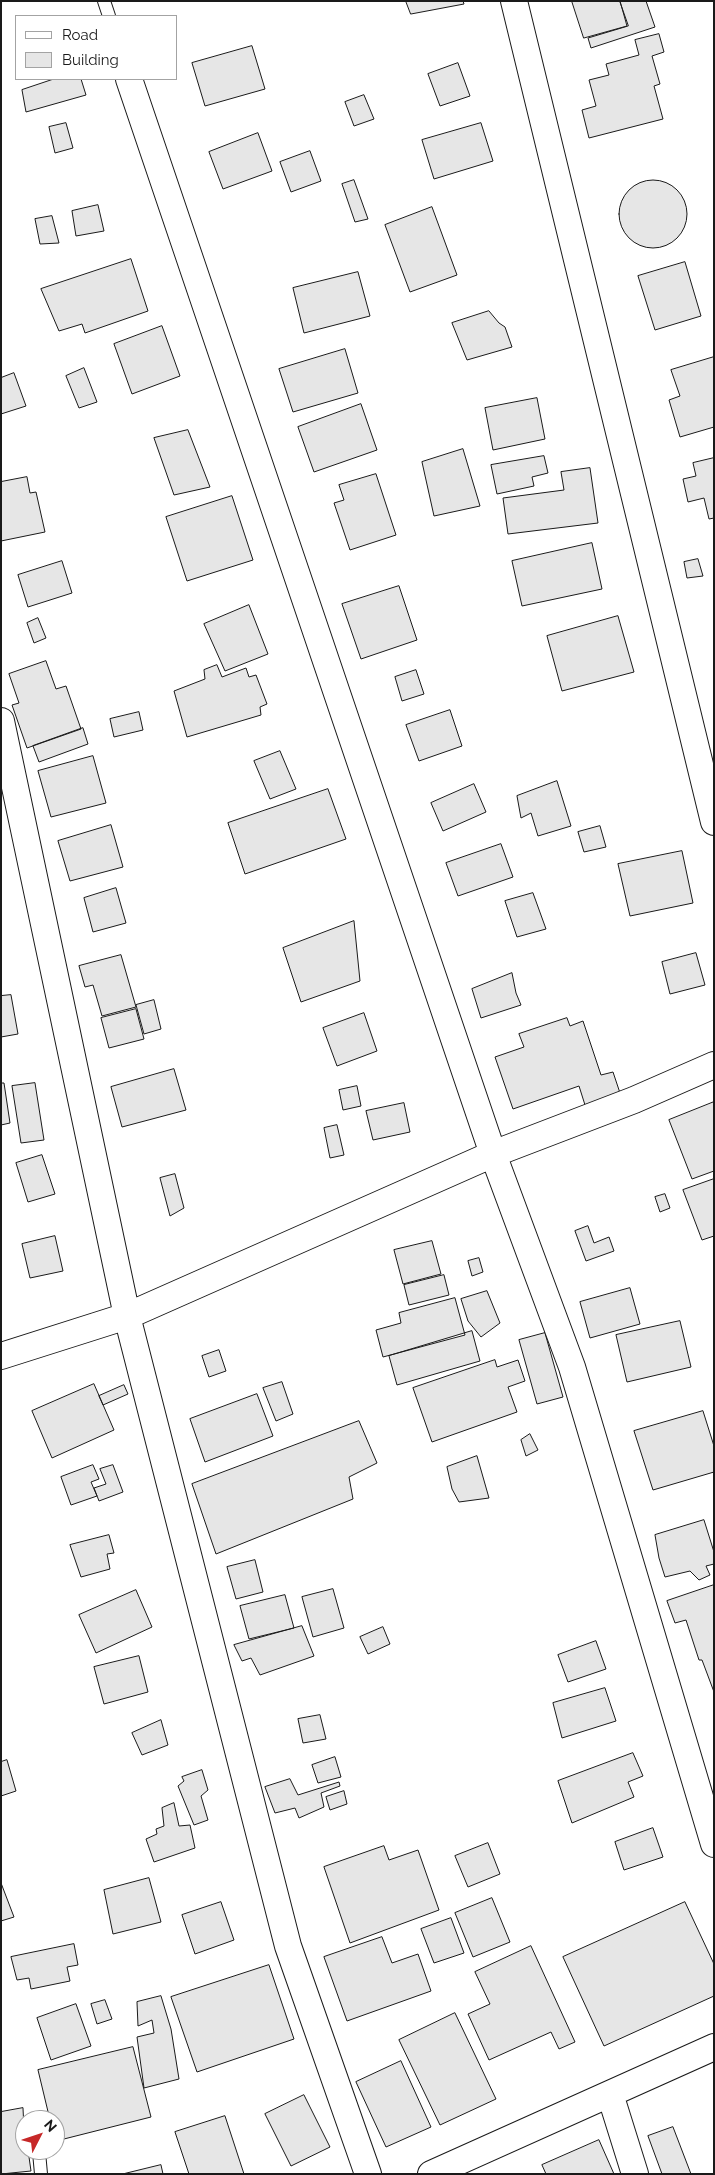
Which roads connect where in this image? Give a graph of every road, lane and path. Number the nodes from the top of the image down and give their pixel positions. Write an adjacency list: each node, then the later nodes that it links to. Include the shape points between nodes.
1 (104, 1): 3 (lane)
2 (514, 1): 6 (street)
3 (109, 15)
4 (129, 80): 8 (street)
5 (1, 721): 9 (street)
6 (714, 822)
7 (714, 1065): 8 (street, via 634,1100)
8 (493, 1154): 9 (street); 11 (street, via 572,1367)
9 (127, 1316): 10 (street); 16 (street, via 288,1946)
10 (1, 1356)
11 (714, 1844)
12 (714, 2047): 13 (street)
13 (610, 2094): 17 (street); 18 (street)
14 (40, 2160): 15 (lane)
15 (41, 2174)
16 (368, 2174)
17 (432, 2174)
18 (635, 2174)

